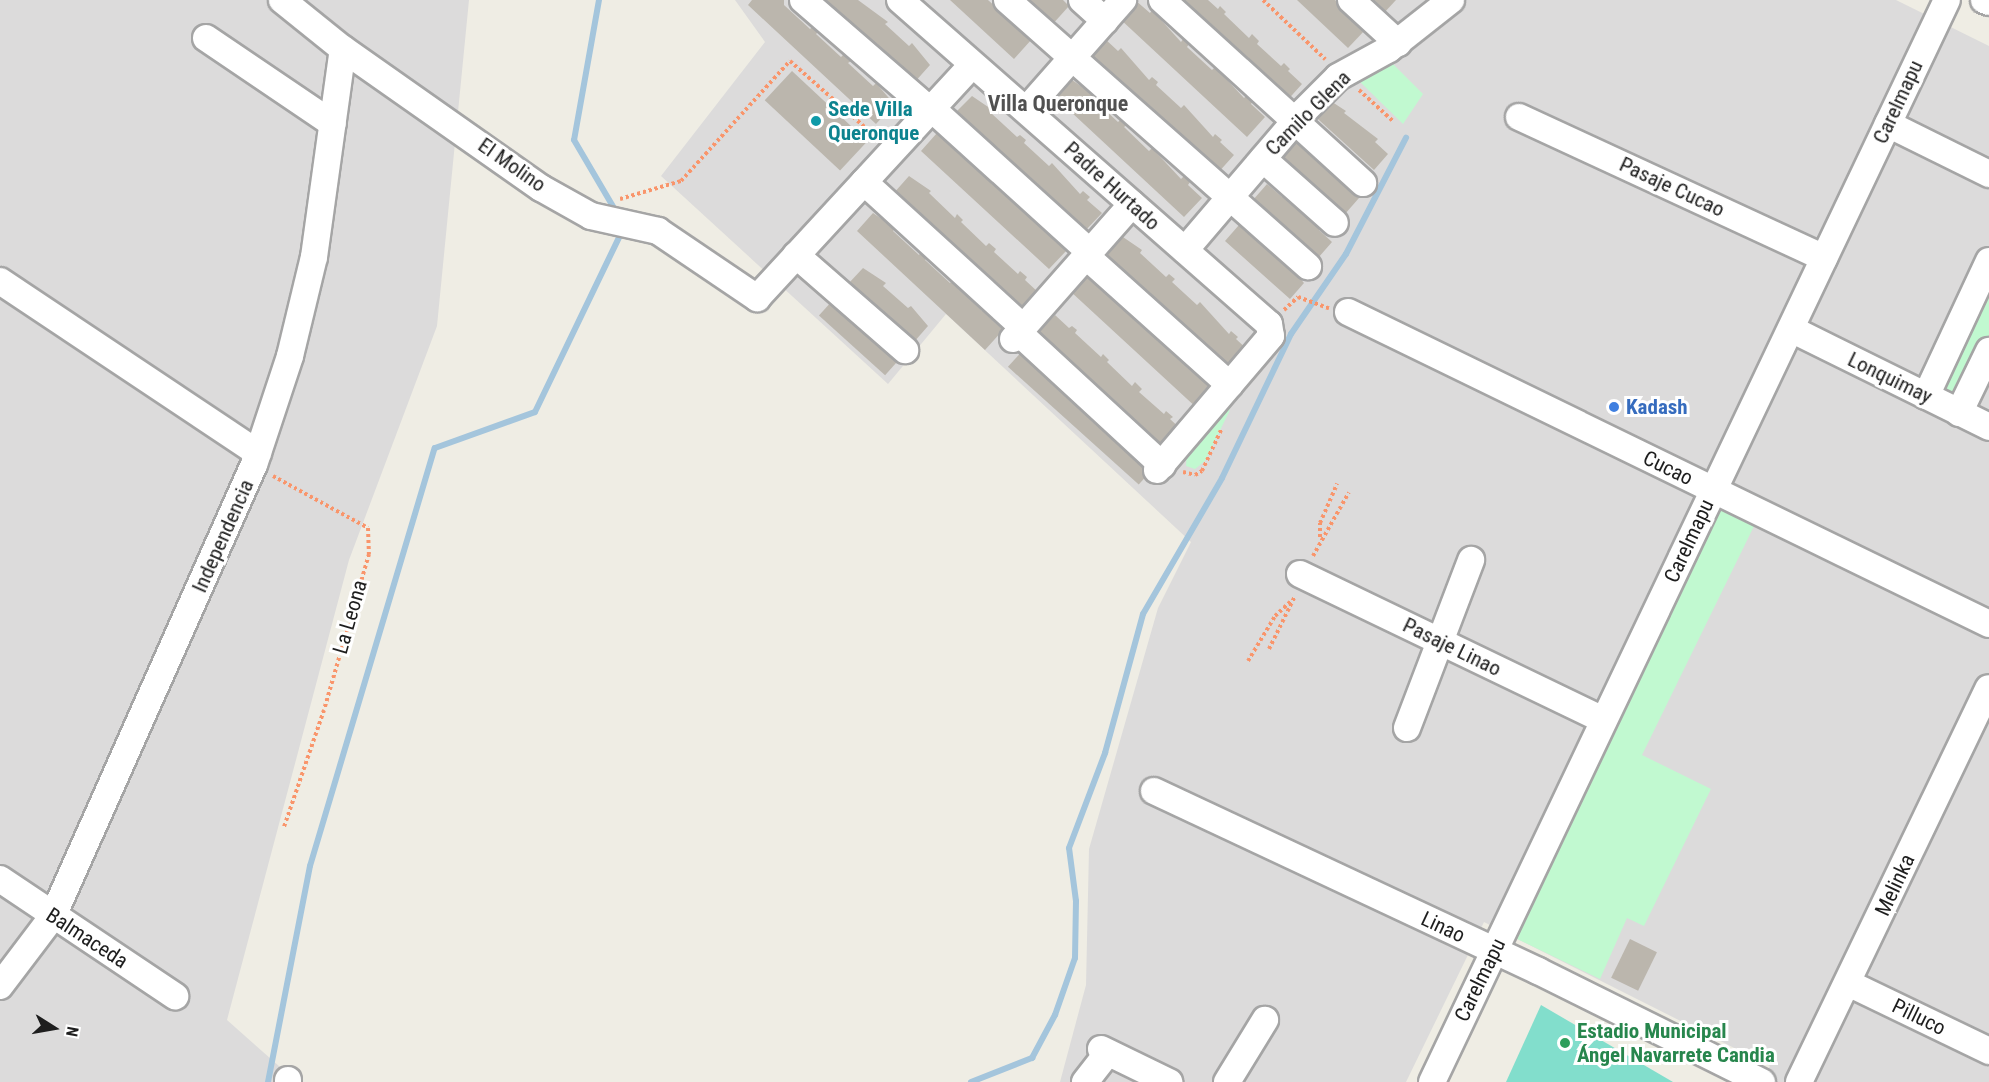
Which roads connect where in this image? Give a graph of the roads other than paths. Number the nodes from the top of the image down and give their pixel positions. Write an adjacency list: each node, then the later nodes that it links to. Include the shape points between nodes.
1 (282, 0): 16 (street, El Molino)
2 (803, 0): 19 (street)
3 (900, 0): 18 (street, Padre Hurtado)
4 (1007, 0): 17 (street)
5 (1082, 0): 13 (street)
6 (1123, 0): 13 (street)
7 (1162, 0): 22 (street)
8 (1351, 0): 15 (street)
9 (1451, 0): 15 (street, Camilo Glena)
10 (1947, 0): 24 (street, Carelmapu)
11 (1984, 0): 12 (street)
12 (1989, 2)
13 (1105, 21): 17 (street)
14 (206, 38): 23 (street)
15 (1398, 43): 22 (street, Camilo Glena, via 1338,77)
16 (344, 49): 23 (street, Independencia); 34 (street, El Molino, via 542,188 591,216 658,231 757,298)
17 (1070, 59): 20 (street); 29 (street)
18 (972, 65): 19 (street); 20 (street, Padre Hurtado)
19 (931, 109): 27 (street); 33 (street)
20 (1026, 110): 30 (street, Padre Hurtado)
21 (1519, 117): 35 (street, Pasaje Cucao)
22 (1294, 123): 25 (street, Camilo Glena); 28 (street)
23 (333, 124): 48 (street, Independencia, via 322,213 303,307)
24 (1888, 124): 26 (street); 35 (street, Carelmapu)
25 (1263, 159): 29 (street, Camilo Glena); 31 (street)
26 (1989, 174)
27 (864, 182): 34 (street); 41 (street)
28 (1363, 183)
29 (1229, 199): 32 (street, Camilo Glena); 37 (street)
30 (1132, 204): 32 (street, Padre Hurtado); 33 (street)
31 (1335, 223)
32 (1185, 250): 44 (street, Padre Hurtado, via 1269,324 1271,336)
33 (1088, 254): 41 (street); 44 (street)
34 (796, 255): 42 (street)
35 (1824, 258): 40 (street, Carelmapu)
36 (1989, 261): 45 (street)
37 (1308, 266)
38 (0, 281): 48 (street)
39 (1348, 312): 49 (street, Cucao)
40 (1791, 329): 45 (street, Lonquimay); 49 (street, Carelmapu)
41 (1017, 334): 44 (street, via 1160,467)
42 (905, 350)
43 (1989, 351): 46 (street)
44 (1230, 385)
45 (1926, 396): 46 (street, Lonquimay)
46 (1959, 412): 47 (street, Lonquimay)
47 (1989, 427)
48 (256, 459): 59 (street, Independencia)
49 (1714, 490): 52 (street, Cucao); 55 (street, Carelmapu)
50 (1476, 563): 53 (street)
51 (1299, 582): 53 (street, Pasaje Linao)
52 (1989, 624)
53 (1441, 642): 55 (street, Pasaje Linao); 56 (street)
54 (1985, 705): 61 (street, Melinka)
55 (1604, 720): 60 (street, Carelmapu)
56 (1400, 725)
57 (1154, 791): 60 (street, Linao)
58 (0, 879): 59 (street, Balmaceda)
59 (53, 916): 62 (street, Independencia); 63 (street, Balmaceda)
60 (1494, 951): 69 (street, Carelmapu); 70 (street, Linao)
61 (1848, 983): 65 (street, Pilluco); 71 (street, Melinka)
62 (0, 986)
63 (175, 996)
64 (1259, 1016): 66 (street, via 1242,1063)
65 (1989, 1051)
66 (1228, 1079)
67 (1085, 1082): 68 (street, via 1105,1051)
68 (1169, 1082)
69 (1432, 1082)
70 (1762, 1082)
71 (1799, 1082)

